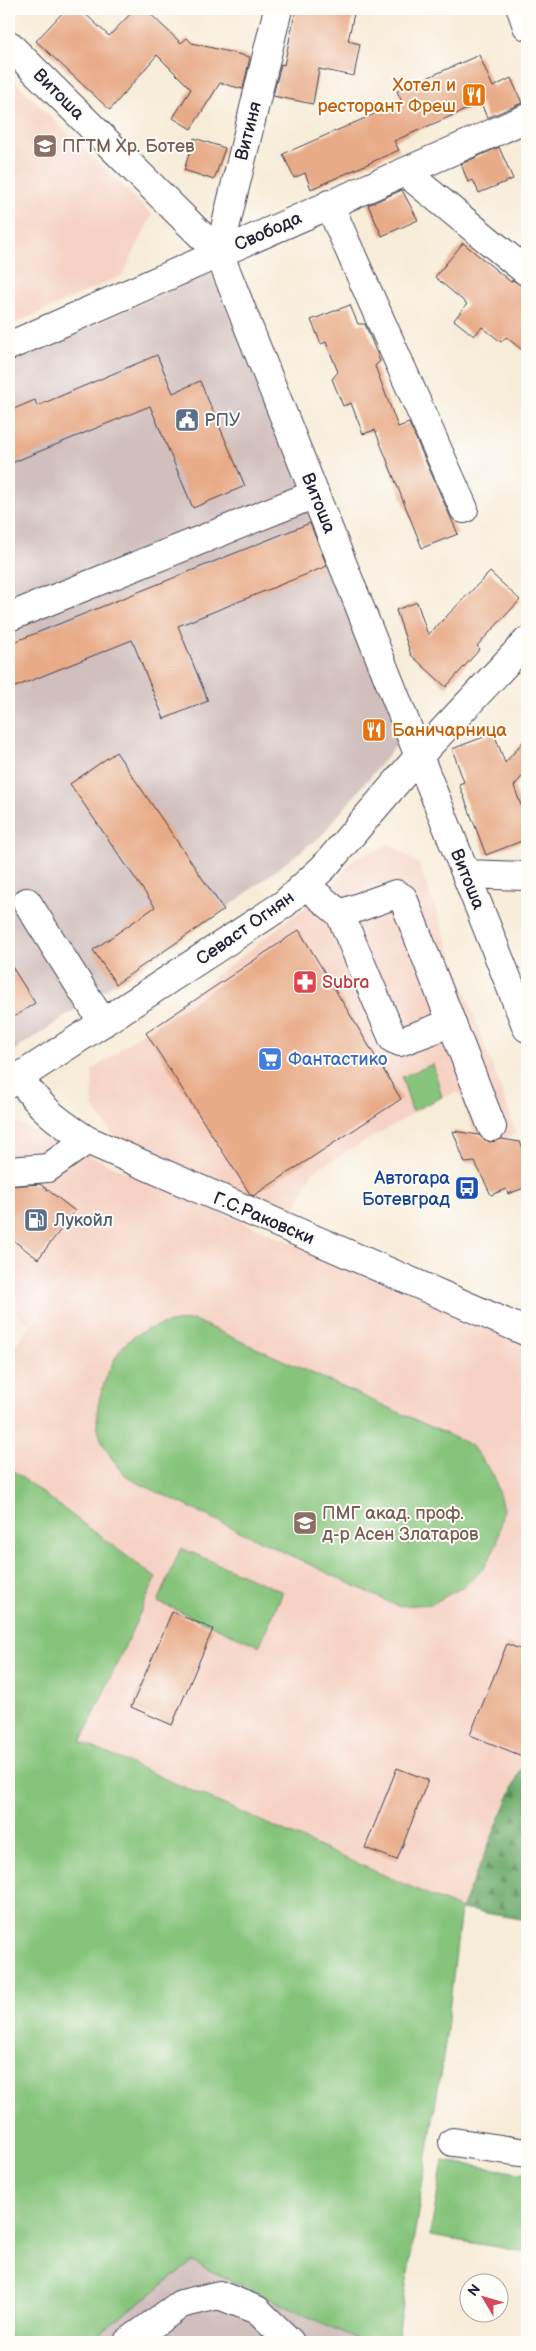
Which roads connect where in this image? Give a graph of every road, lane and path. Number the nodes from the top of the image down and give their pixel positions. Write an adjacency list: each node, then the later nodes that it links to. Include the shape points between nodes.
1 (278, 9): 8 (street, Витиня)
2 (521, 9): 3 (street)
3 (527, 26)
4 (9, 45): 8 (street, Витоша)
5 (527, 118): 6 (street, Свобода)
6 (405, 172): 7 (street, Свобода); 9 (street)
7 (329, 204): 8 (street, Свобода); 12 (street)
8 (219, 253): 10 (street, Свобода); 11 (street, Витоша)
9 (527, 272)
10 (9, 346)
11 (315, 494): 13 (street); 15 (street, Витоша)
12 (464, 510)
13 (9, 617)
14 (527, 641): 15 (street, Севаст Огнян)
15 (419, 756): 16 (street, Витоша); 18 (street, Севаст Огнян, via 346,843)
16 (466, 874): 17 (street); 23 (street, Витоша)
17 (527, 876)
18 (305, 885): 20 (street); 21 (street, Севаст Огнян, via 268,915)
19 (27, 902): 21 (street)
20 (340, 914): 22 (street, via 393,1039 400,1042); 22 (street, via 396,894 404,898)
21 (103, 1023): 24 (street, Севаст Огнян)
22 (451, 1023): 25 (street)
23 (527, 1028)
24 (14, 1081): 26 (street, Г.С.Раковски, via 52,1117)
25 (492, 1127)
26 (87, 1140): 27 (street, via 48,1168); 28 (street, Г.С.Раковски)
27 (9, 1172)
28 (527, 1332)
29 (453, 2142): 30 (street)
30 (527, 2153)
31 (128, 2342): 32 (street, via 181,2304 219,2295 257,2310)
32 (290, 2342)

